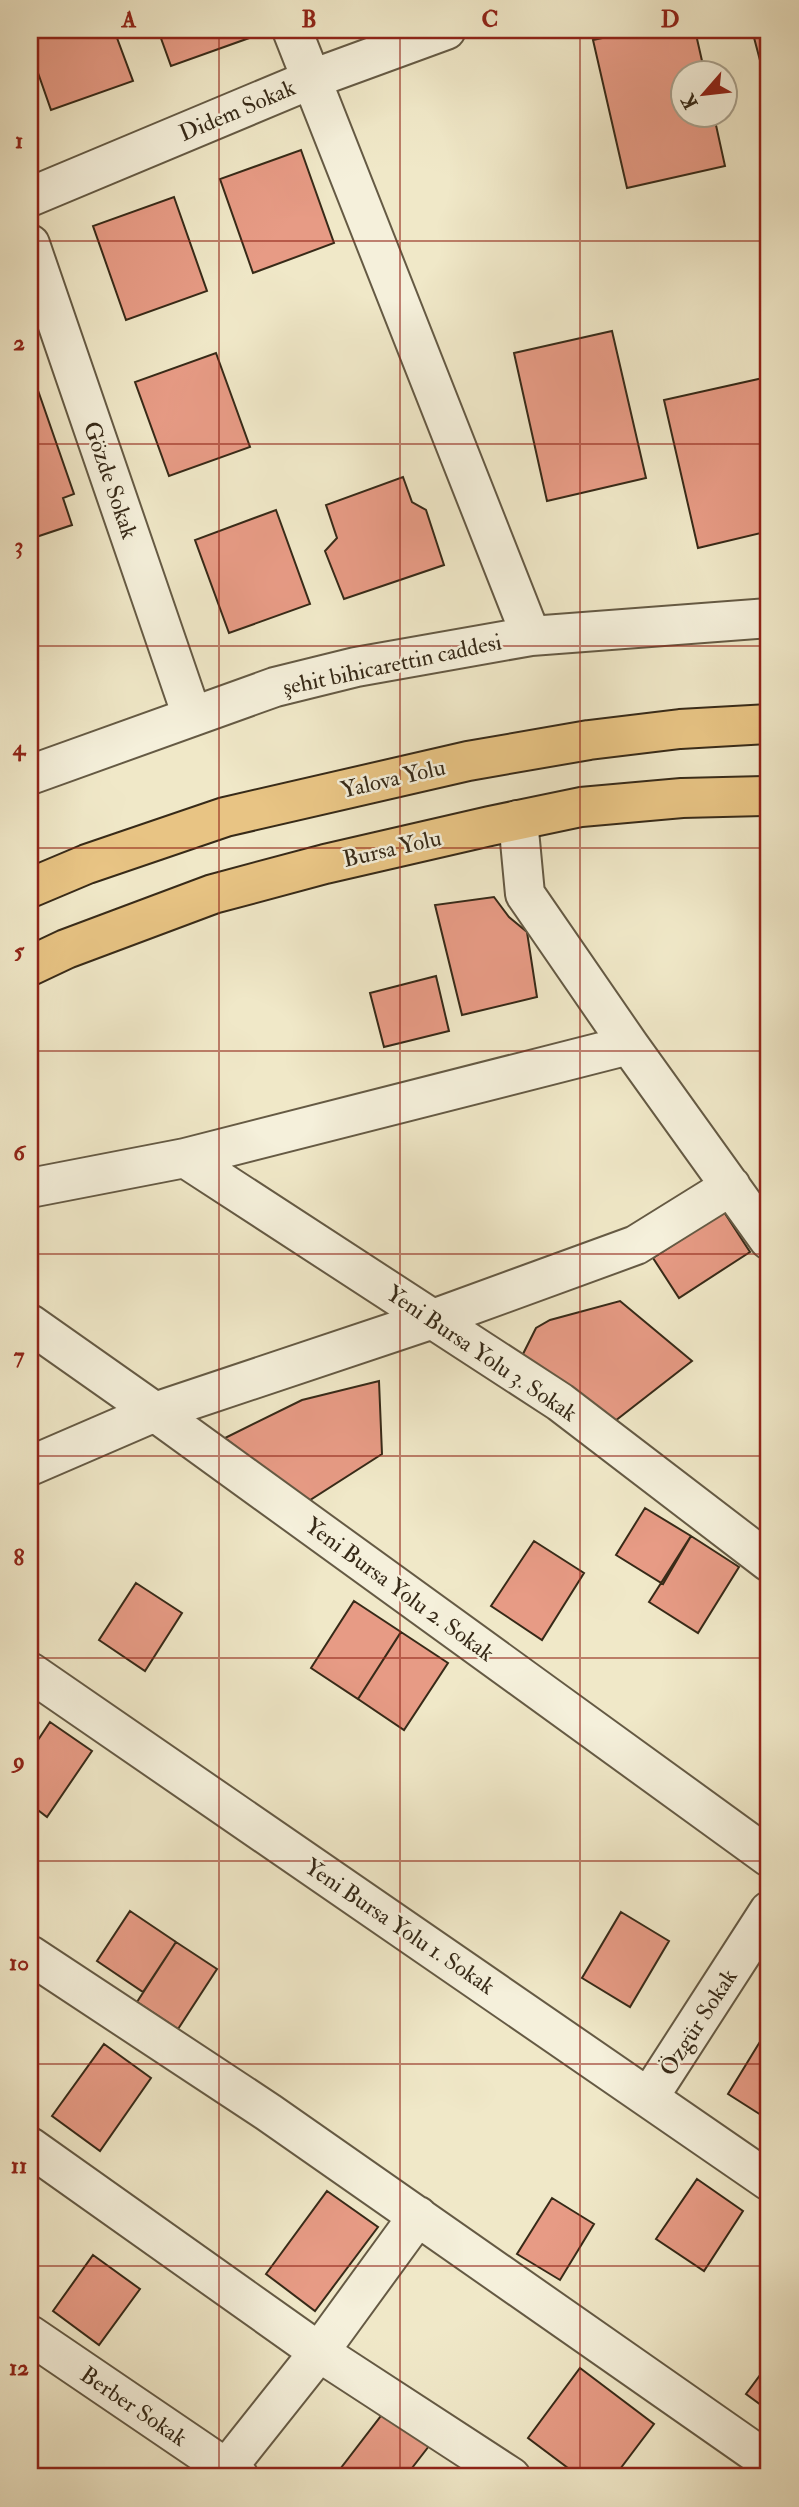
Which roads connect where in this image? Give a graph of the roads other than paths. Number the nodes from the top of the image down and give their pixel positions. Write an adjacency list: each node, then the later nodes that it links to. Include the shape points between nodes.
1 (292, 30): 3 (street)
2 (446, 30): 3 (street, Didem Sokak)
3 (312, 79): 4 (street, Didem Sokak); 7 (street)
4 (30, 197)
5 (30, 244): 8 (street, Gözde Sokak)
6 (769, 618): 7 (street, şehit bihicarettin caddesi)
7 (531, 636): 8 (street, şehit bihicarettin caddesi, via 355,667 275,687)
8 (192, 716): 10 (street, şehit bihicarettin caddesi)
9 (769, 724): 13 (highway, Yalova Yolu, via 589,740 468,761 225,817)
10 (30, 775)
11 (769, 796): 12 (highway, Bursa Yolu, via 581,807)
12 (517, 820): 14 (highway, Bursa Yolu, via 213,894); 15 (street, via 525,894)
13 (30, 888)
14 (30, 966)
15 (629, 1045): 16 (street); 17 (street)
16 (185, 1158): 18 (street); 20 (street, Yeni Bursa Yolu 3. Sokak)
17 (731, 1186): 19 (street); 20 (street, via 636,1245)
18 (30, 1188)
19 (769, 1240)
20 (433, 1319): 22 (street); 24 (street, Yeni Bursa Yolu 3. Sokak, via 560,1402)
21 (30, 1324): 22 (street, Yeni Bursa Yolu 2. Sokak)
22 (155, 1412): 23 (street); 26 (street, Yeni Bursa Yolu 2. Sokak)
23 (30, 1466)
24 (769, 1562)
25 (30, 1672): 29 (street, Yeni Bursa Yolu 1. Sokak)
26 (769, 1857)
27 (769, 1911): 29 (street, Özgür Sokak)
28 (30, 1955): 32 (street)
29 (649, 2097): 31 (street, Yeni Bursa Yolu 1. Sokak)
30 (30, 2147): 34 (street)
31 (769, 2181)
32 (418, 2216): 34 (street); 35 (street)
33 (30, 2335): 36 (street, Berber Sokak)
34 (319, 2352): 36 (street); 37 (street)
35 (769, 2462)
36 (233, 2473)
37 (511, 2477)

